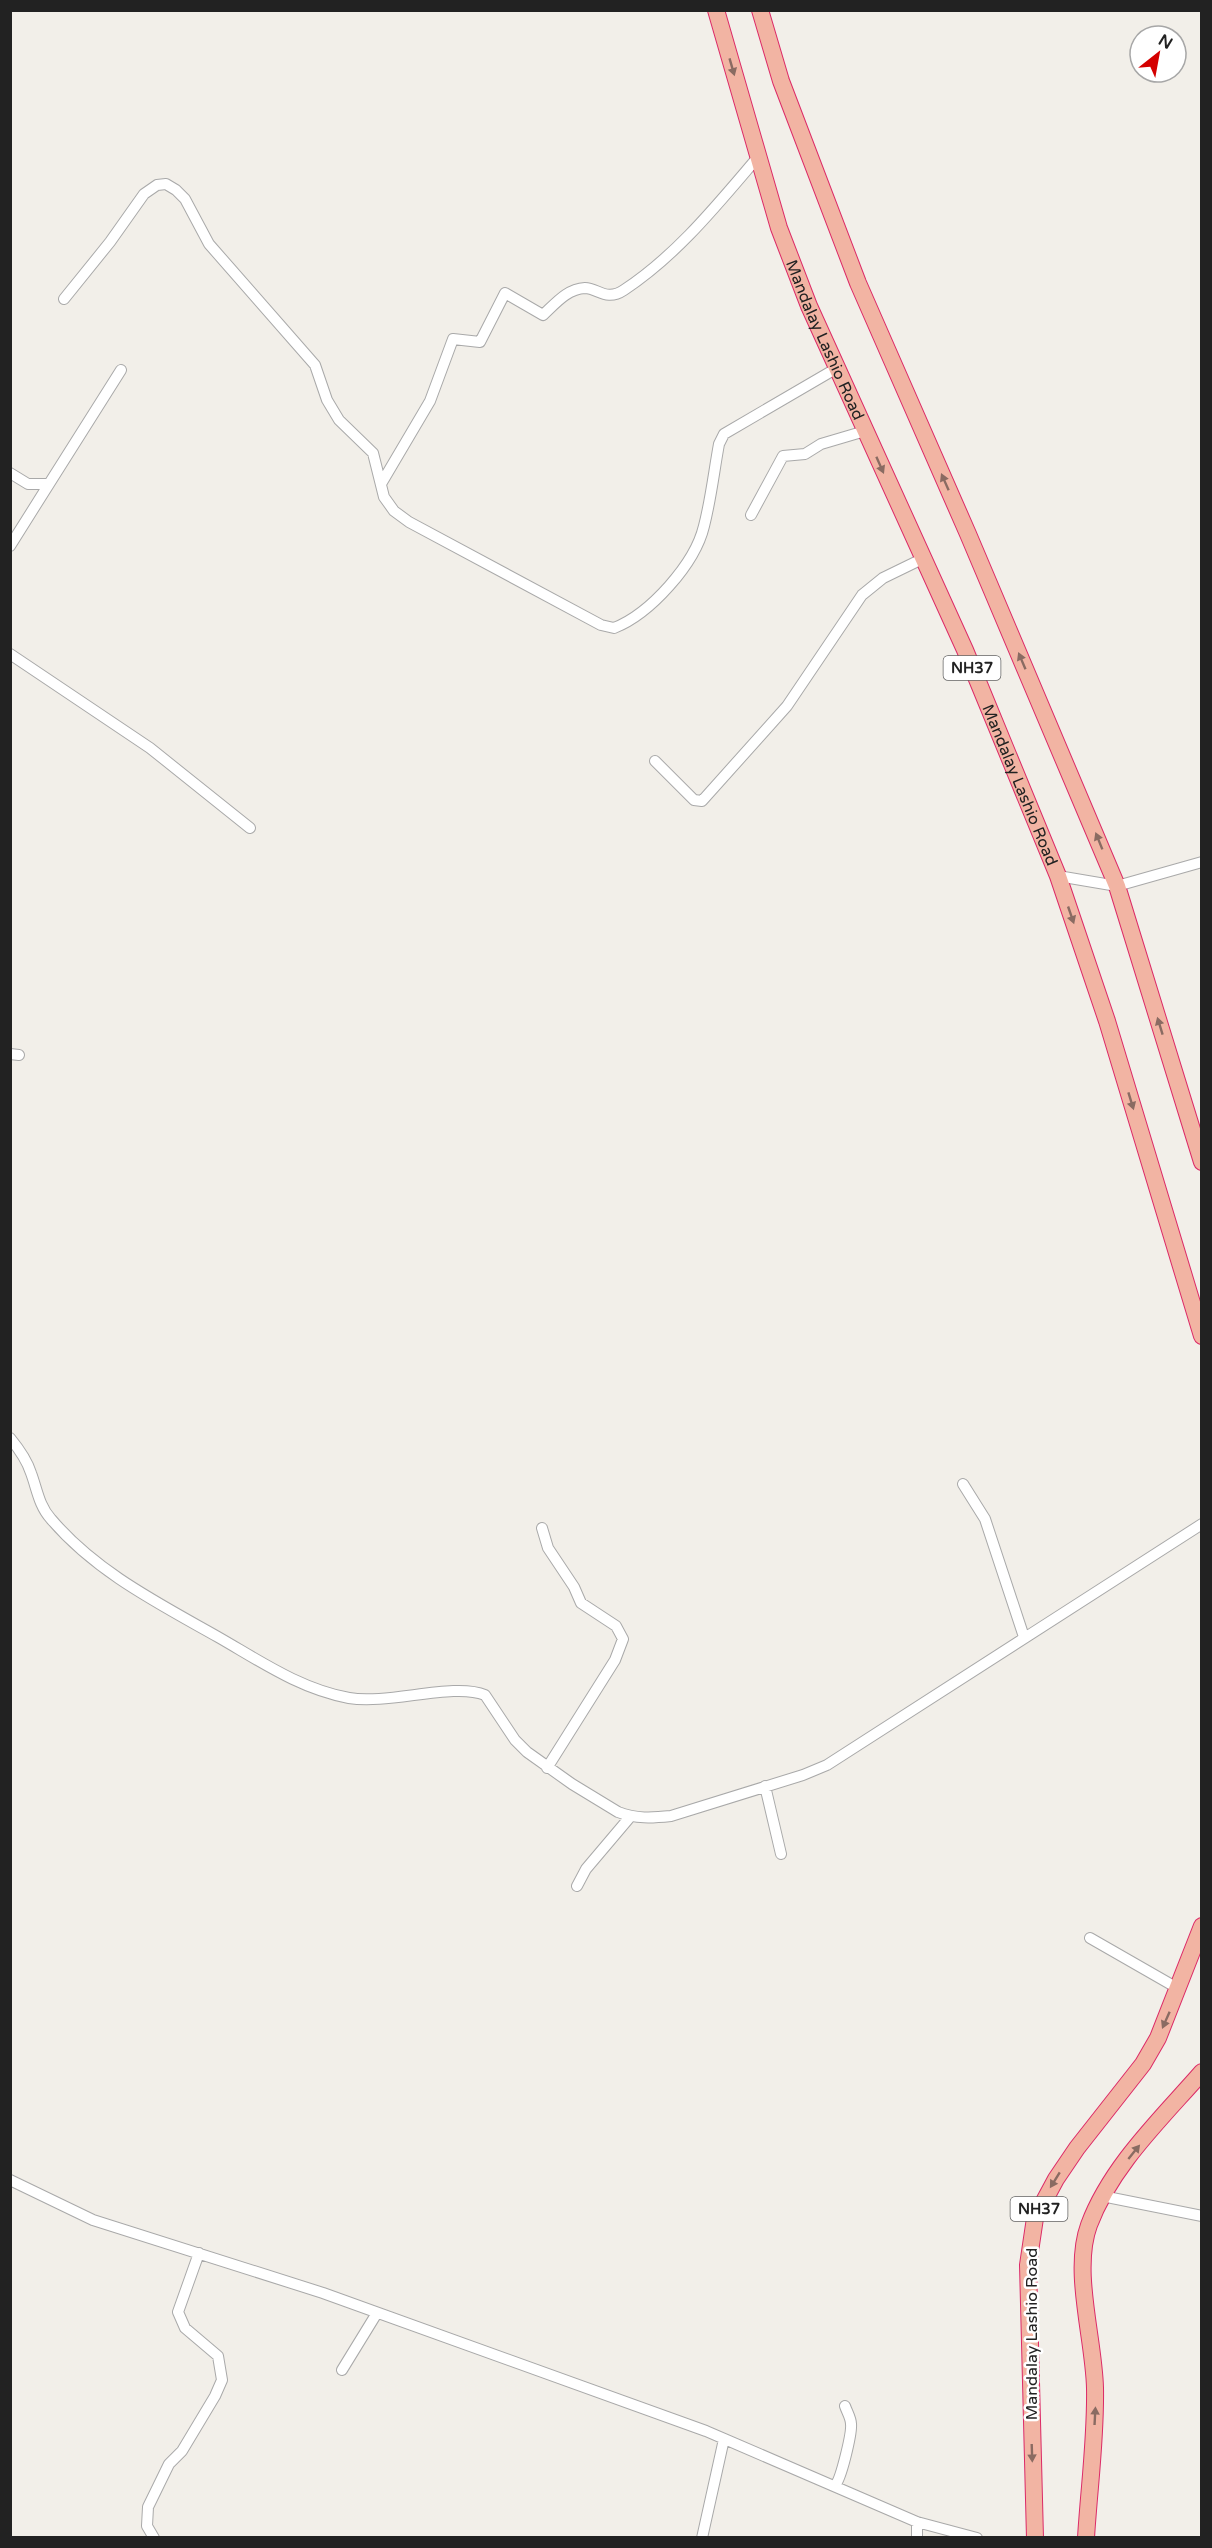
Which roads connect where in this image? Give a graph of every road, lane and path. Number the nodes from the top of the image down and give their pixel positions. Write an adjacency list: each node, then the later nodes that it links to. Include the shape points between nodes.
1 (716, 10): 3 (highway, Mandalay Lashio Road / NH37, one-way to 3)
2 (760, 10): 19 (highway, NH37, one-way to 2, via 858,283 781,81)
3 (758, 157): 5 (highway, Mandalay Lashio Road / NH37, via 779,228); 10 (street, via 693,232 622,292 602,295 587,288 568,292 543,315 505,293 480,342 453,339 430,401)
4 (64, 298): 10 (street, via 111,242 144,194 166,184 185,199 209,244 315,365 339,420 373,453)
5 (837, 368): 7 (highway, Mandalay Lashio Road / NH37); 10 (street, via 724,434 698,542 672,582 648,607 614,628 601,625 409,522 394,511)
6 (120, 370): 9 (street)
7 (865, 431): 11 (street, via 821,444 805,454 783,456); 13 (highway, Mandalay Lashio Road / NH37, one-way to 13)
8 (10, 473): 9 (street, via 28,484)
9 (49, 484): 12 (street)
10 (381, 484)
11 (751, 515)
12 (10, 546)
13 (922, 559): 15 (street, via 883,578 862,596 787,706 702,801 694,800); 18 (highway, Mandalay Lashio Road / NH37, via 965,650)
14 (10, 654): 16 (street, via 150,748)
15 (656, 761)
16 (250, 828)
17 (1202, 862): 19 (street)
18 (1058, 876): 19 (street); 21 (highway, Mandalay Lashio Road / NH37, one-way to 21, via 1107,1021)
19 (1117, 886): 20 (highway, NH37, one-way to 19)
20 (1202, 1162)
21 (1202, 1336)
22 (10, 1438): 27 (street, via 22,1454 41,1505 50,1518 112,1576 277,1673 325,1694 376,1699 477,1691 491,1701 515,1740)
23 (963, 1484): 26 (street, via 985,1519)
24 (1202, 1524): 26 (street)
25 (542, 1528): 27 (street, via 548,1548 581,1603 616,1626 623,1639 615,1660)
26 (1024, 1636): 28 (street, via 827,1765)
27 (547, 1768): 29 (street)
28 (765, 1786): 29 (street, via 671,1816); 30 (street)
29 (630, 1817): 31 (street, via 593,1859)
30 (781, 1854)
31 (577, 1886)
32 (1202, 1926): 34 (highway, Mandalay Lashio Road / NH37)
33 (1090, 1938): 34 (street)
34 (1179, 1989): 50 (highway, Mandalay Lashio Road / NH37, one-way to 50, via 1143,2064 1077,2148 1035,2218 1028,2265)
35 (1202, 2072): 37 (highway, NH37, one-way to 35)
36 (10, 2180): 39 (street, via 93,2220)
37 (1102, 2196): 38 (street); 51 (highway, NH37, one-way to 37, via 1095,2391 1084,2296 1085,2244)
38 (1202, 2216)
39 (199, 2253): 40 (street); 46 (street, via 178,2312 185,2328 218,2356 222,2380 151,2499 146,2517)
40 (376, 2313): 41 (street); 43 (street)
41 (342, 2370)
42 (845, 2406): 44 (street, via 851,2436 842,2474)
43 (724, 2439): 44 (street); 47 (street)
44 (835, 2485): 45 (street)
45 (917, 2522): 48 (street); 49 (street)
46 (154, 2538)
47 (702, 2538)
48 (917, 2538)
49 (977, 2538)
50 (1035, 2538)
51 (1086, 2538)

